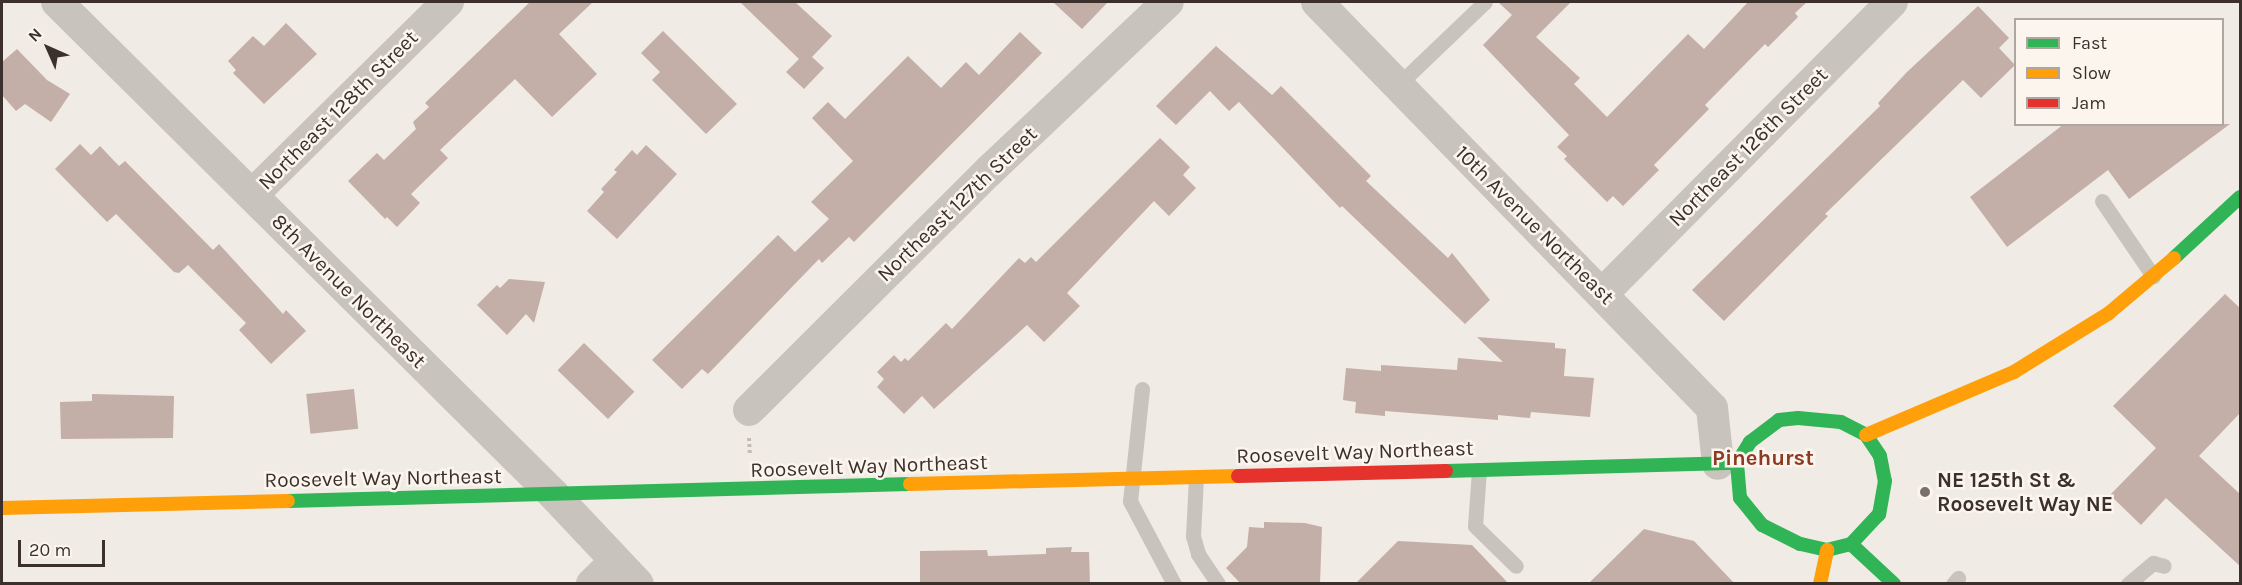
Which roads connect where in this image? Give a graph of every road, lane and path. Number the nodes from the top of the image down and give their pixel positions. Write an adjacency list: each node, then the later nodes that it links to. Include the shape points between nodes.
1 (57, 2): 8 (street, 8th Avenue Northeast)
2 (448, 2): 8 (street, Northeast 128th Street)
3 (1168, 2): 14 (street, Northeast 127th Street, via 989,171)
4 (1317, 2): 7 (street, 10th Avenue Northeast)
5 (1485, 2): 7 (lane)
6 (1892, 2): 12 (street, Northeast 126th Street)
7 (1398, 85): 12 (street, 10th Avenue Northeast)
8 (253, 194): 20 (street, 8th Avenue Northeast)
9 (2241, 197): 11 (main road)
10 (2102, 201): 11 (lane)
11 (2153, 276): 15 (main road, via 2109,313 2014,372)
12 (1603, 293): 16 (street, 10th Avenue Northeast, via 1712,408)
13 (1142, 389): 19 (lane)
14 (749, 410)
15 (1866, 435): 16 (main road, via 1841,422 1779,420); 22 (main road, via 1880,456 1884,481 1879,514)
16 (1727, 463): 17 (main road, Roosevelt Way Northeast); 23 (main road, via 1740,498 1762,525 1800,544)
17 (1479, 470): 18 (main road, Roosevelt Way Northeast); 25 (lane, via 1476,526)
18 (1196, 477): 19 (main road, Roosevelt Way Northeast); 30 (lane, via 1193,536 1198,554)
19 (1132, 479): 20 (main road, Roosevelt Way Northeast); 29 (lane, via 1130,501)
20 (554, 495): 21 (main road, Roosevelt Way Northeast); 24 (street, 8th Avenue Northeast)
21 (2, 508)
22 (1851, 544): 23 (main road); 32 (main road)
23 (1827, 550): 31 (main road)
24 (616, 561): 27 (street); 28 (street, 8th Avenue Northeast)
25 (1516, 566)
26 (2164, 566): 33 (lane, via 2153,563)
27 (592, 584)
28 (638, 584)
29 (1174, 584)
30 (1218, 584)
31 (1820, 584)
32 (1894, 584)
33 (2128, 584)

